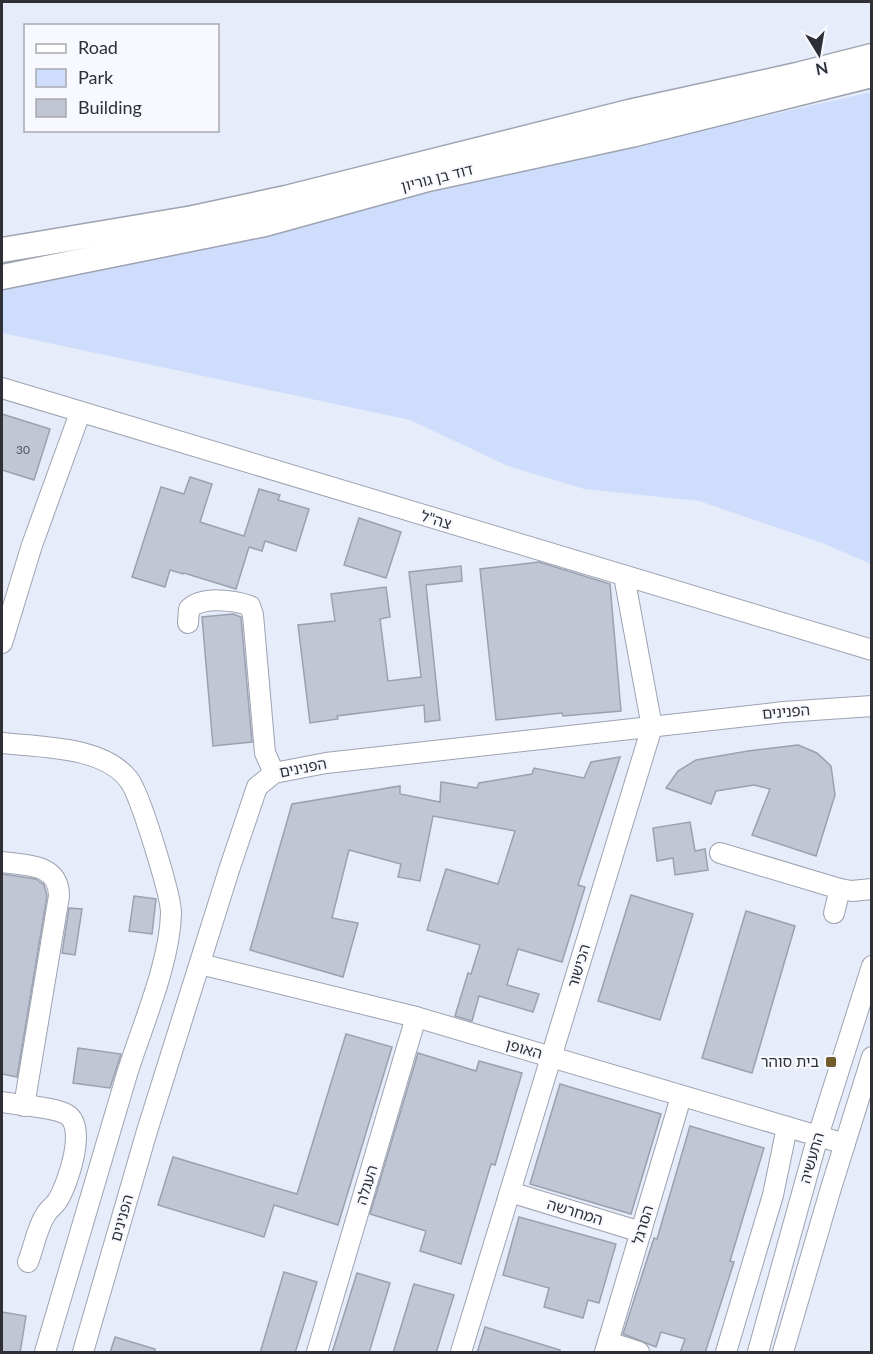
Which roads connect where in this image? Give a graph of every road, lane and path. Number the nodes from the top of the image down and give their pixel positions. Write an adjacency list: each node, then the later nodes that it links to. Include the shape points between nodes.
1 (872, 56): 3 (main road, דוד בן גוריון, via 286,198)
2 (872, 75): 4 (main road, דוד בן גוריון, via 635,134 428,179 283,220)
3 (2, 250)
4 (2, 278)
5 (2, 388): 6 (street, צה"ל)
6 (80, 413): 7 (street, צה"ל); 9 (street, via 32,545)
7 (624, 576): 10 (street, צה"ל); 12 (street, הכישור)
8 (188, 623): 14 (street, via 189,609 194,603 250,606 265,753)
9 (2, 643)
10 (872, 650)
11 (872, 706): 12 (street, הפנינים)
12 (652, 727): 14 (street, הפנינים, via 326,763); 23 (street, הכישור)
13 (2, 742): 33 (street, via 93,755 128,779 138,799 171,910 166,954)
14 (274, 773): 20 (street, הפנינים, via 257,787)
15 (720, 853): 17 (street)
16 (2, 862): 27 (street, via 45,869 59,885)
17 (840, 889): 18 (street); 19 (street)
18 (872, 889)
19 (834, 913)
20 (200, 964): 22 (street, האופן); 38 (street, הפנינים)
21 (872, 966): 29 (street, התעשיה)
22 (416, 1017): 23 (street, האופן); 39 (street, העגלה)
23 (551, 1057): 25 (street, האופן); 32 (street, הכישור)
24 (872, 1057): 30 (street, התעשיה)
25 (681, 1097): 28 (street, האופן); 34 (street, הסרגל)
26 (2, 1102): 27 (street)
27 (24, 1106): 31 (street, via 63,1112 73,1121 76,1144)
28 (787, 1127): 29 (street, האופן); 42 (street, via 774,1195)
29 (818, 1136): 30 (street, האופן); 43 (street, התעשיה)
30 (845, 1144): 44 (street, התעשיה)
31 (64, 1187): 33 (street); 35 (street, via 45,1215)
32 (510, 1192): 34 (street, המחרשה); 40 (street, הכישור)
33 (92, 1194): 37 (street)
34 (641, 1232): 36 (street, הסרגל)
35 (28, 1262)
36 (607, 1347): 41 (street)
37 (45, 1353)
38 (83, 1353)
39 (317, 1353)
40 (460, 1353)
41 (639, 1353)
42 (726, 1353)
43 (758, 1353)
44 (783, 1353)

